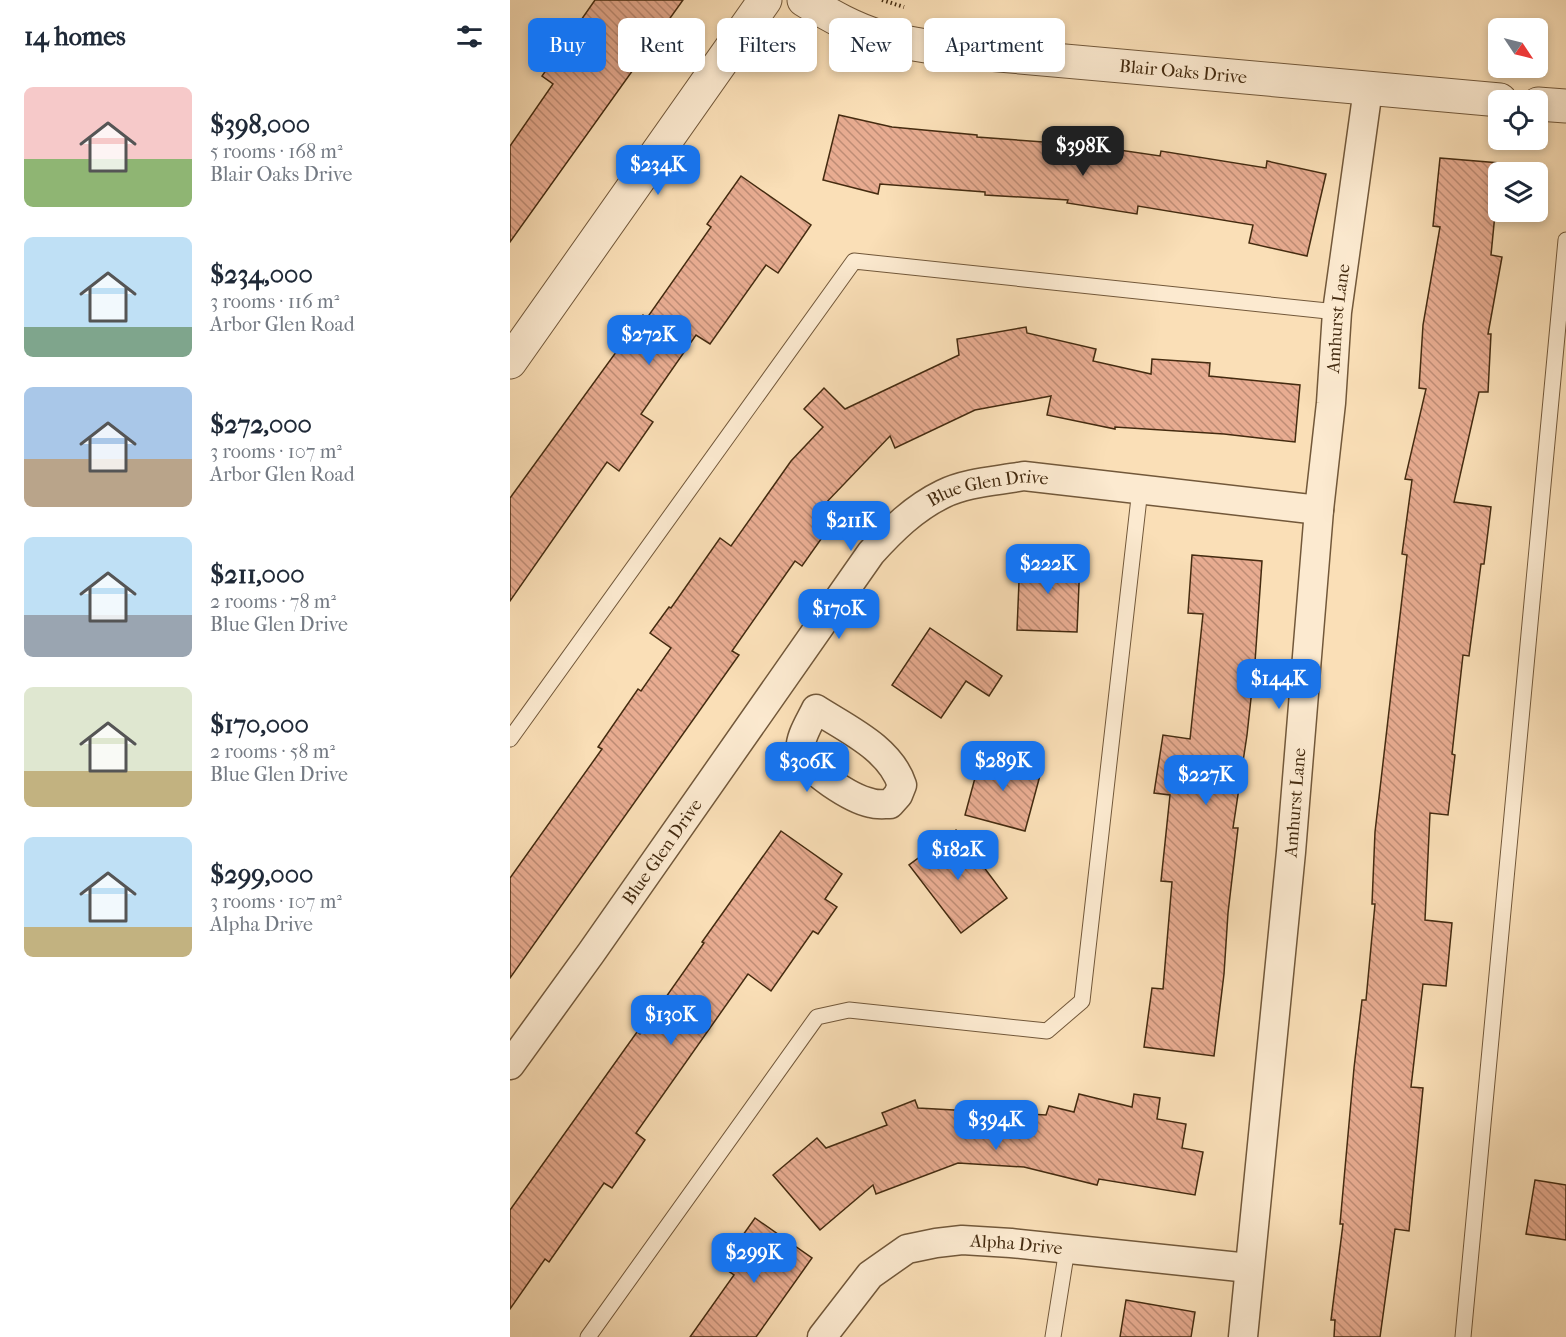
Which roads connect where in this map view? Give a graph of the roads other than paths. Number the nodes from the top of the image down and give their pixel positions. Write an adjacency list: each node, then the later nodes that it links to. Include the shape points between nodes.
1 (765, 0): 9 (street)
2 (804, 0): 3 (street, Blair Oaks Drive, via 879,36 919,45)
3 (1368, 89): 4 (street, Blair Oaks Drive); 8 (street, Amhurst Lane)
4 (1488, 99)
5 (1548, 105): 6 (street)
6 (1566, 106)
7 (1566, 240): 22 (lane)
8 (1338, 312): 11 (street, Amhurst Lane); 14 (lane, via 854,261)
9 (510, 362)
10 (1140, 489): 11 (street, Blue Glen Drive); 12 (street, Blue Glen Drive, via 1024,476 944,493 898,524 872,553); 18 (lane, via 1082,1001 1047,1031 849,1010 817,1017)
11 (1319, 510): 17 (street, Amhurst Lane, via 1291,852)
12 (780, 684): 13 (street); 15 (street, Blue Glen Drive)
13 (816, 709)
14 (510, 739)
15 (510, 1065)
16 (1067, 1248): 17 (street, Alpha Drive); 19 (street, Alpha Drive, via 962,1240 907,1249 870,1275); 20 (lane)
17 (1249, 1268): 21 (street, Amhurst Lane)
18 (588, 1337)
19 (822, 1337)
20 (1053, 1337)
21 (1243, 1337)
22 (1464, 1337)

